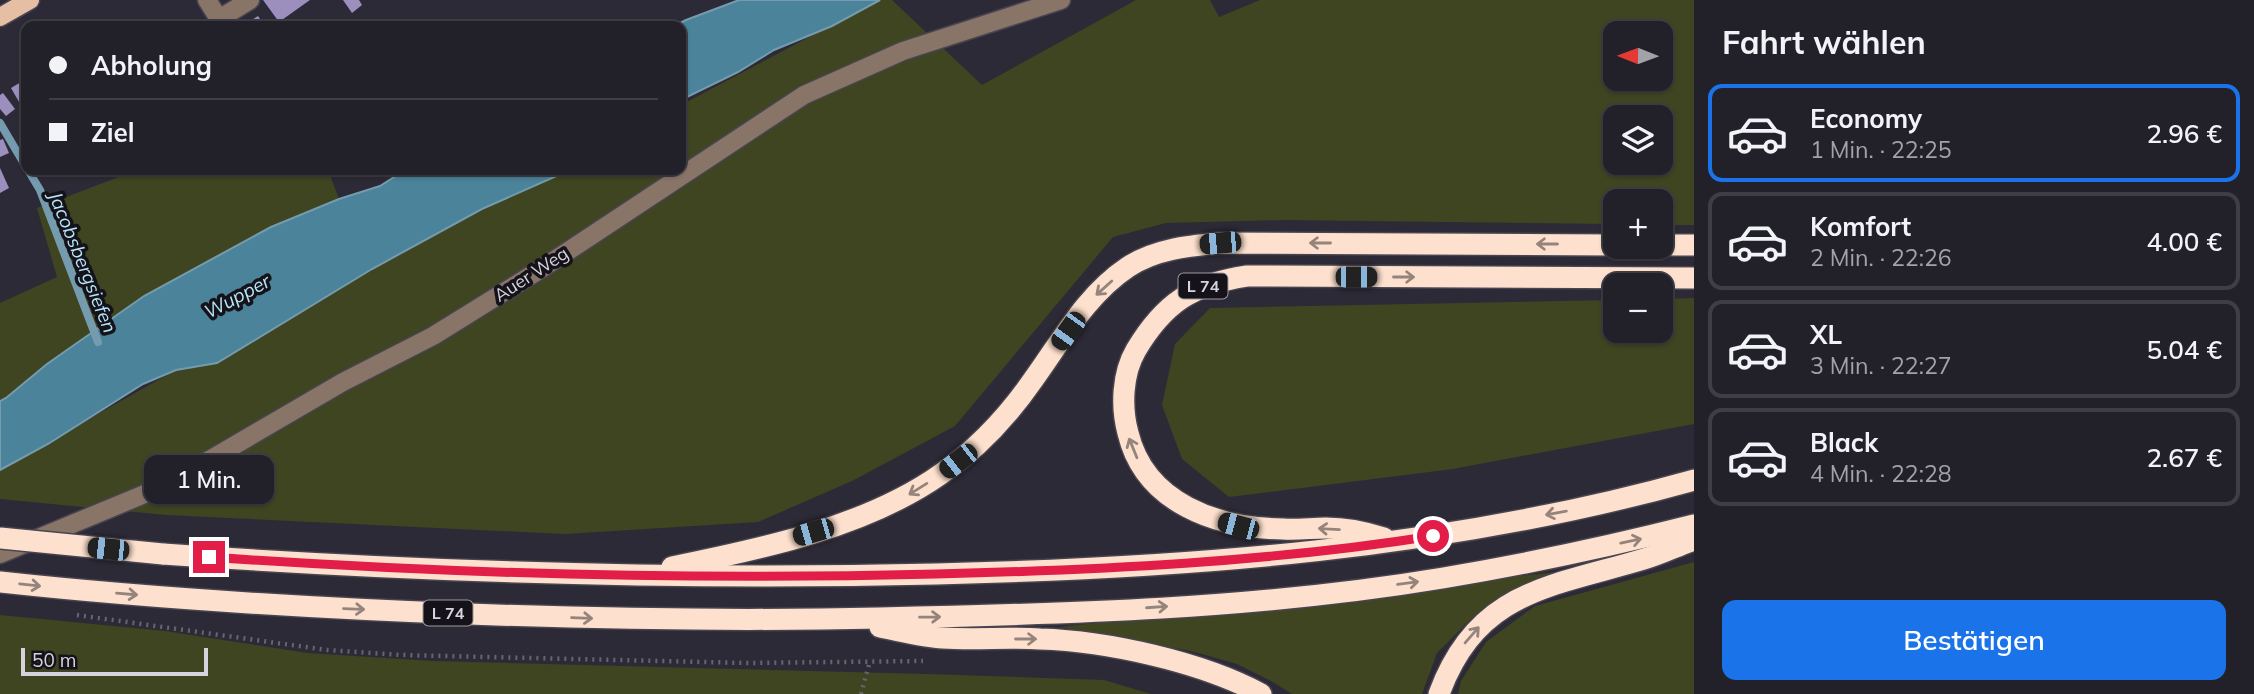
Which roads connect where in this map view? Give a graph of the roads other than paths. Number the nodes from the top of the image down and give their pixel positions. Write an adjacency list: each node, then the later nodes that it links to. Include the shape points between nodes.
1 (30, 0): 5 (main road)
2 (207, 0): 3 (street, via 219,19)
3 (250, 0)
4 (1061, 0): 6 (street, Auer Weg, via 903,51 804,95)
5 (0, 17)
6 (686, 173)
7 (683, 175): 17 (street, Auer Weg, via 433,336 146,493)
8 (1603, 245): 18 (highway, L 74, one-way to 18, via 1220,243 1150,256 1129,267 1093,299 1005,417 975,447 900,500 861,517 738,554)
9 (1673, 245): 10 (highway)
10 (1694, 245)
11 (1694, 278): 16 (highway, L 74, one-way to 11, via 1329,528 1238,526 1189,509 1164,492 1132,448 1124,388 1134,353 1167,308 1203,286 1247,276)
12 (1694, 480): 16 (highway, L 74, one-way to 16, via 1571,511)
13 (1694, 525): 20 (highway, L 74, one-way to 13, via 1041,615 1341,592 1576,553)
14 (0, 538): 18 (highway, L 74, bridge, via 396,569)
15 (1694, 540): 22 (highway, one-way to 15, via 1461,649 1506,604 1553,584)
16 (1396, 542): 18 (highway, L 74, via 1040,572)
17 (0, 554)
18 (629, 575)
19 (0, 582): 20 (highway, L 74, one-way to 20, via 334,609 609,619)
20 (837, 619): 21 (highway, L 74, one-way to 21, via 941,638 1041,639 1129,650 1176,661)
21 (1261, 694)
22 (1439, 694)

